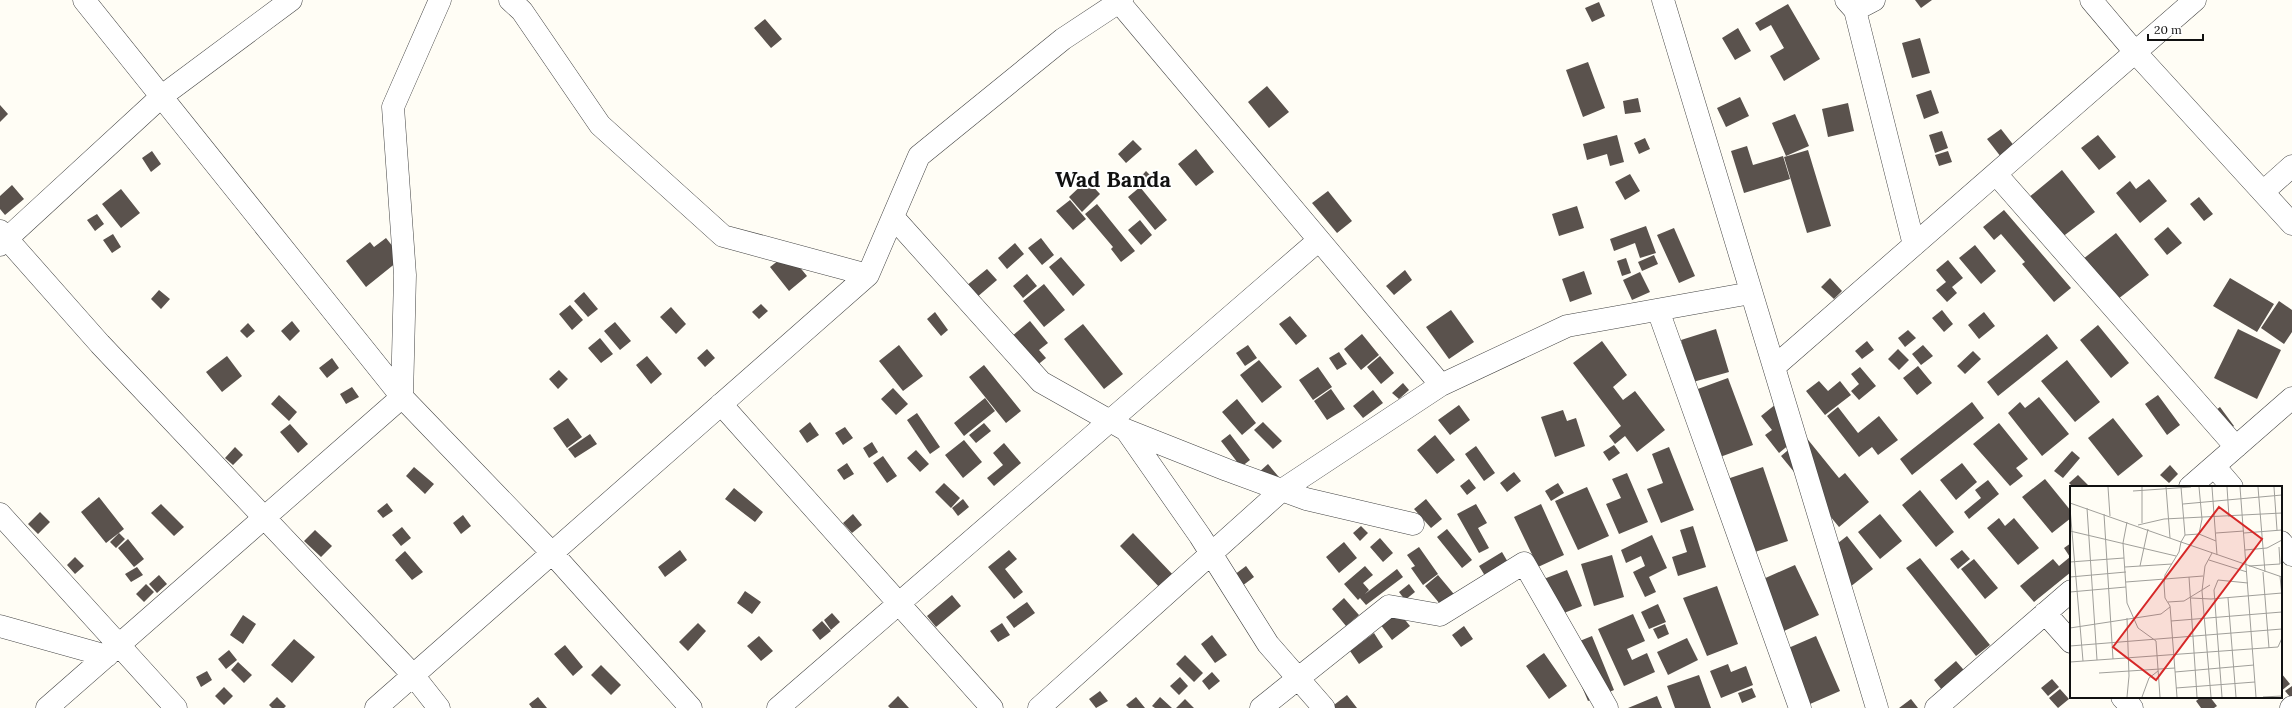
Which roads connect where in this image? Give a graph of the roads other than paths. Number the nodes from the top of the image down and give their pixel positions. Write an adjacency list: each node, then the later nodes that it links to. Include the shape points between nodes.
1 (84, 0): 11 (street)
2 (291, 0): 11 (street)
3 (440, 0): 25 (street, via 393,107 405,275)
4 (510, 0): 20 (street, via 522,11 600,125 723,236)
5 (1662, 0): 21 (street)
6 (2091, 0): 10 (street)
7 (2195, 0): 10 (street)
8 (1112, 3): 15 (street, via 1063,39 919,156); 18 (street)
9 (1858, 3): 19 (street)
10 (2135, 52): 13 (street); 14 (street)
11 (162, 96): 17 (street); 25 (street)
12 (2292, 166): 14 (street)
13 (1996, 174): 19 (street); 29 (street)
14 (2263, 192): 16 (street)
15 (893, 217): 20 (street); 28 (street, via 1041,382)
16 (2292, 224)
17 (2, 238): 35 (street)
18 (1319, 240): 24 (street); 28 (street)
19 (1914, 245): 23 (street)
20 (868, 274): 27 (street)
21 (1751, 293): 22 (street); 23 (street)
22 (1658, 310): 24 (street, via 1567,326); 61 (street)
23 (1774, 367): 62 (street)
24 (1441, 385): 33 (street)
25 (402, 397): 35 (street); 38 (street)
26 (2292, 398): 29 (street)
27 (721, 404): 38 (street); 42 (street)
28 (1118, 425): 33 (street); 39 (street); 42 (street)
29 (2236, 447): 30 (street)
30 (2214, 466): 31 (street); 32 (street)
31 (2191, 486)
32 (2231, 486)
33 (1282, 490): 36 (street, via 1306,499); 39 (street)
34 (0, 514): 46 (street)
35 (265, 518): 46 (street); 47 (street)
36 (1413, 524)
37 (2282, 543): 40 (street)
38 (552, 553): 47 (street); 54 (street)
39 (1211, 554): 48 (street, via 1268,644); 57 (street)
40 (2292, 555)
41 (2070, 592): 43 (street)
42 (899, 604): 55 (street); 56 (street)
43 (2045, 613): 45 (street); 63 (street)
44 (0, 626): 46 (street)
45 (2070, 641)
46 (113, 650): 50 (street); 51 (street)
47 (413, 675): 52 (street); 53 (street)
48 (1298, 679): 58 (street); 59 (street); 60 (street, via 1389,606 1440,615 1524,563)
49 (2123, 698): 64 (street)
50 (46, 708)
51 (176, 708)
52 (376, 708)
53 (439, 708)
54 (691, 708)
55 (778, 708)
56 (992, 708)
57 (1039, 708)
58 (1261, 708)
59 (1324, 708)
60 (1607, 708)
61 (1800, 708)
62 (1877, 708)
63 (1936, 708)
64 (2132, 708)

